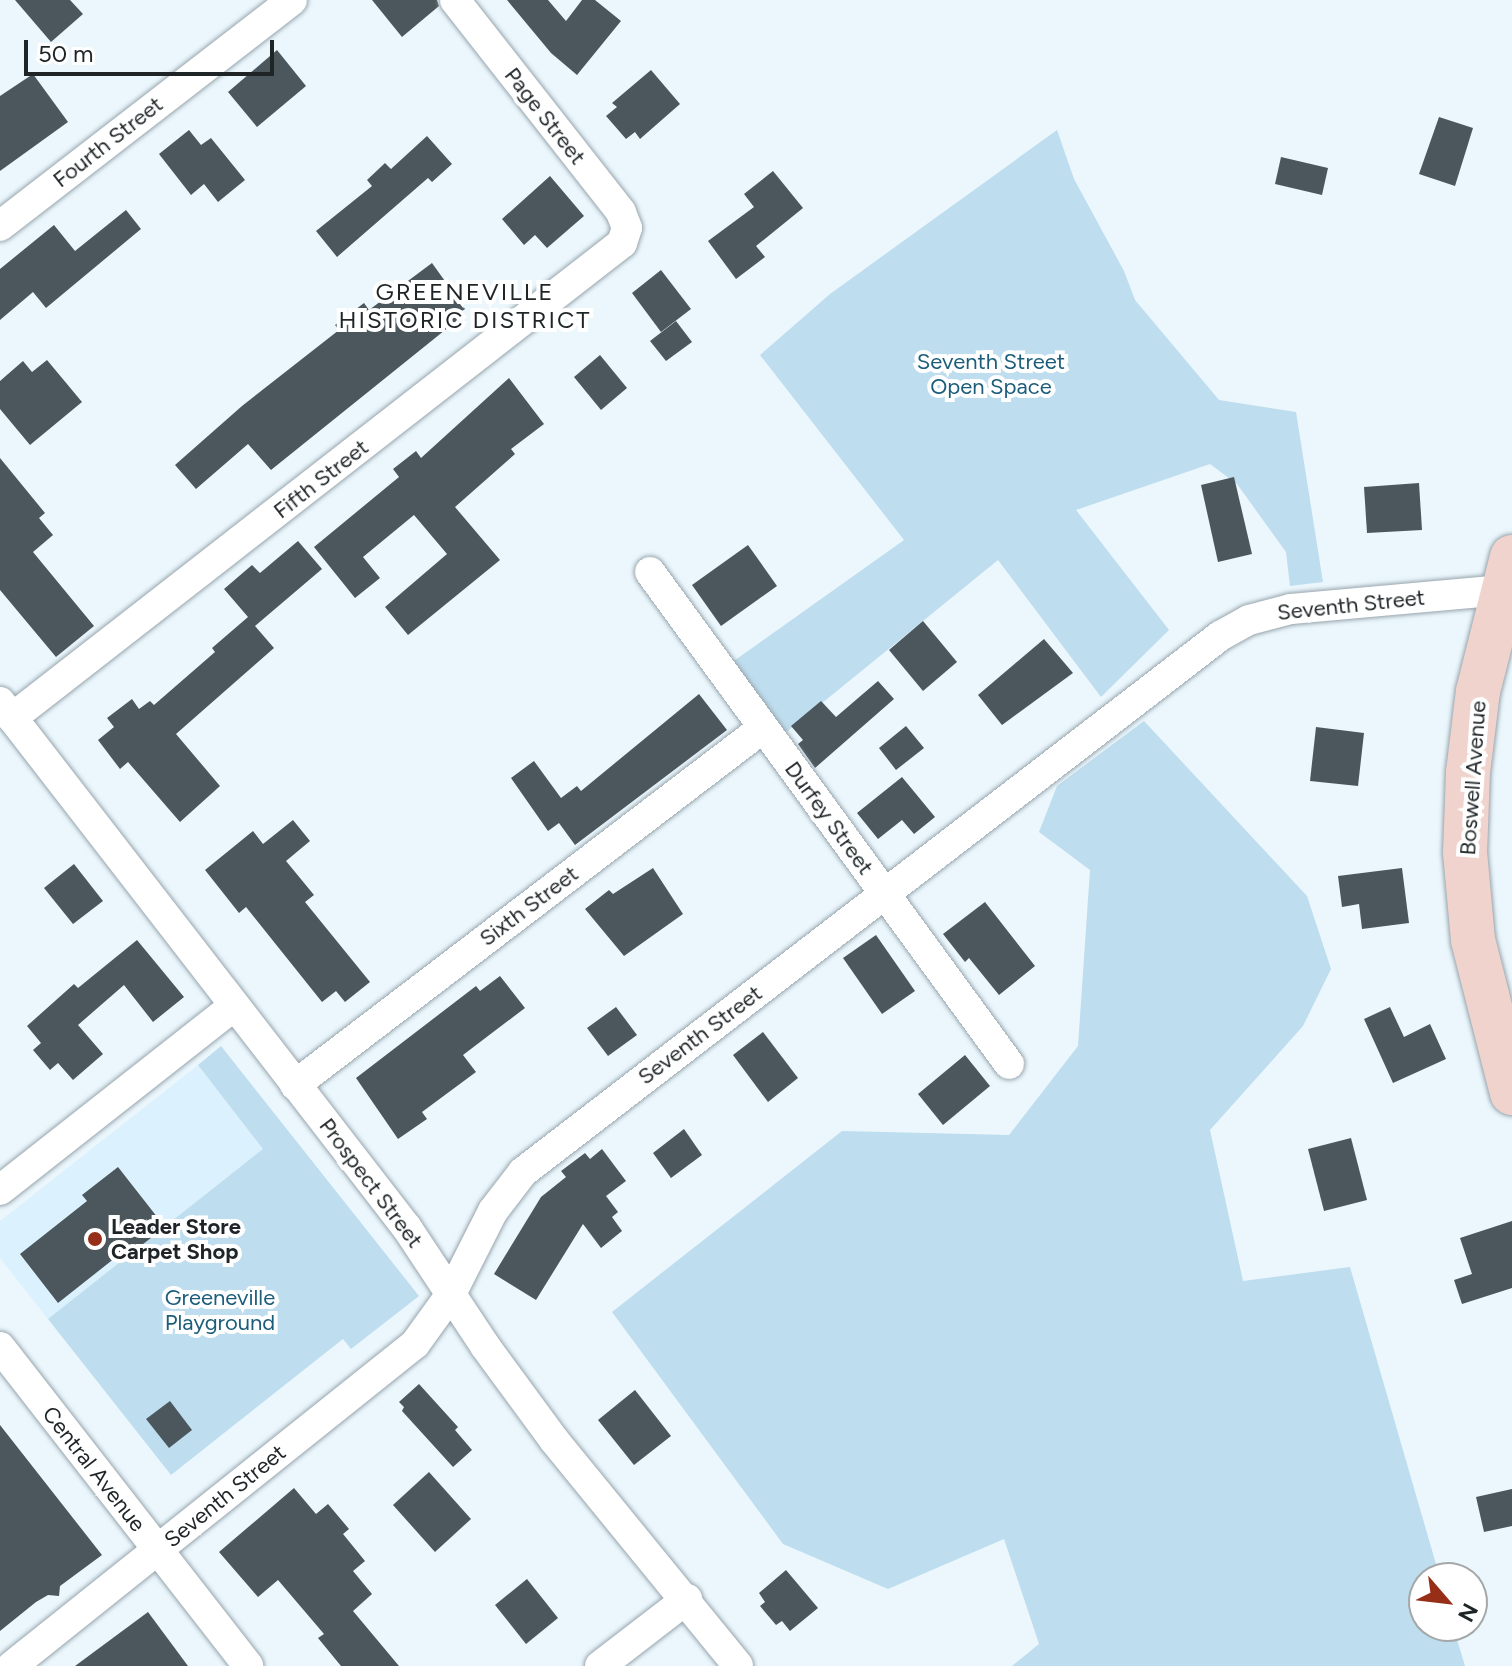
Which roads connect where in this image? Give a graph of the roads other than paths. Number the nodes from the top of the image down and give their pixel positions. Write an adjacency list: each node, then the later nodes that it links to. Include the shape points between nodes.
1 (292, 0): 3 (street, Fourth Street)
2 (455, 0): 4 (street, Page Street, via 621,212)
3 (0, 226)
4 (626, 235): 7 (street, Fifth Street, via 616,250)
5 (650, 572): 8 (street, Durfey Street)
6 (1507, 574): 9 (street, Seventh Street, via 1310,606 1238,625); 13 (street, Boswell Avenue, via 1478,691 1465,852 1473,940)
7 (6, 710): 10 (street, Prospect Street)
8 (763, 728): 9 (street, Durfey Street); 12 (street, Sixth Street)
9 (884, 893): 11 (street, Durfey Street); 15 (street, Seventh Street, via 523,1172 493,1211)
10 (234, 1006): 12 (street, Prospect Street); 14 (street)
11 (1009, 1064)
12 (295, 1085): 15 (street, Prospect Street, via 407,1228)
13 (1511, 1085)
14 (0, 1190)
15 (451, 1294): 17 (street, Seventh Street, via 406,1352); 18 (street, Prospect Street, via 554,1440)
16 (0, 1347): 17 (street, Central Avenue)
17 (157, 1550): 19 (street, Seventh Street); 20 (street, Central Avenue)
18 (687, 1599): 21 (street); 22 (street, Prospect Street)
19 (12, 1666)
20 (248, 1666)
21 (600, 1666)
22 (738, 1666)

